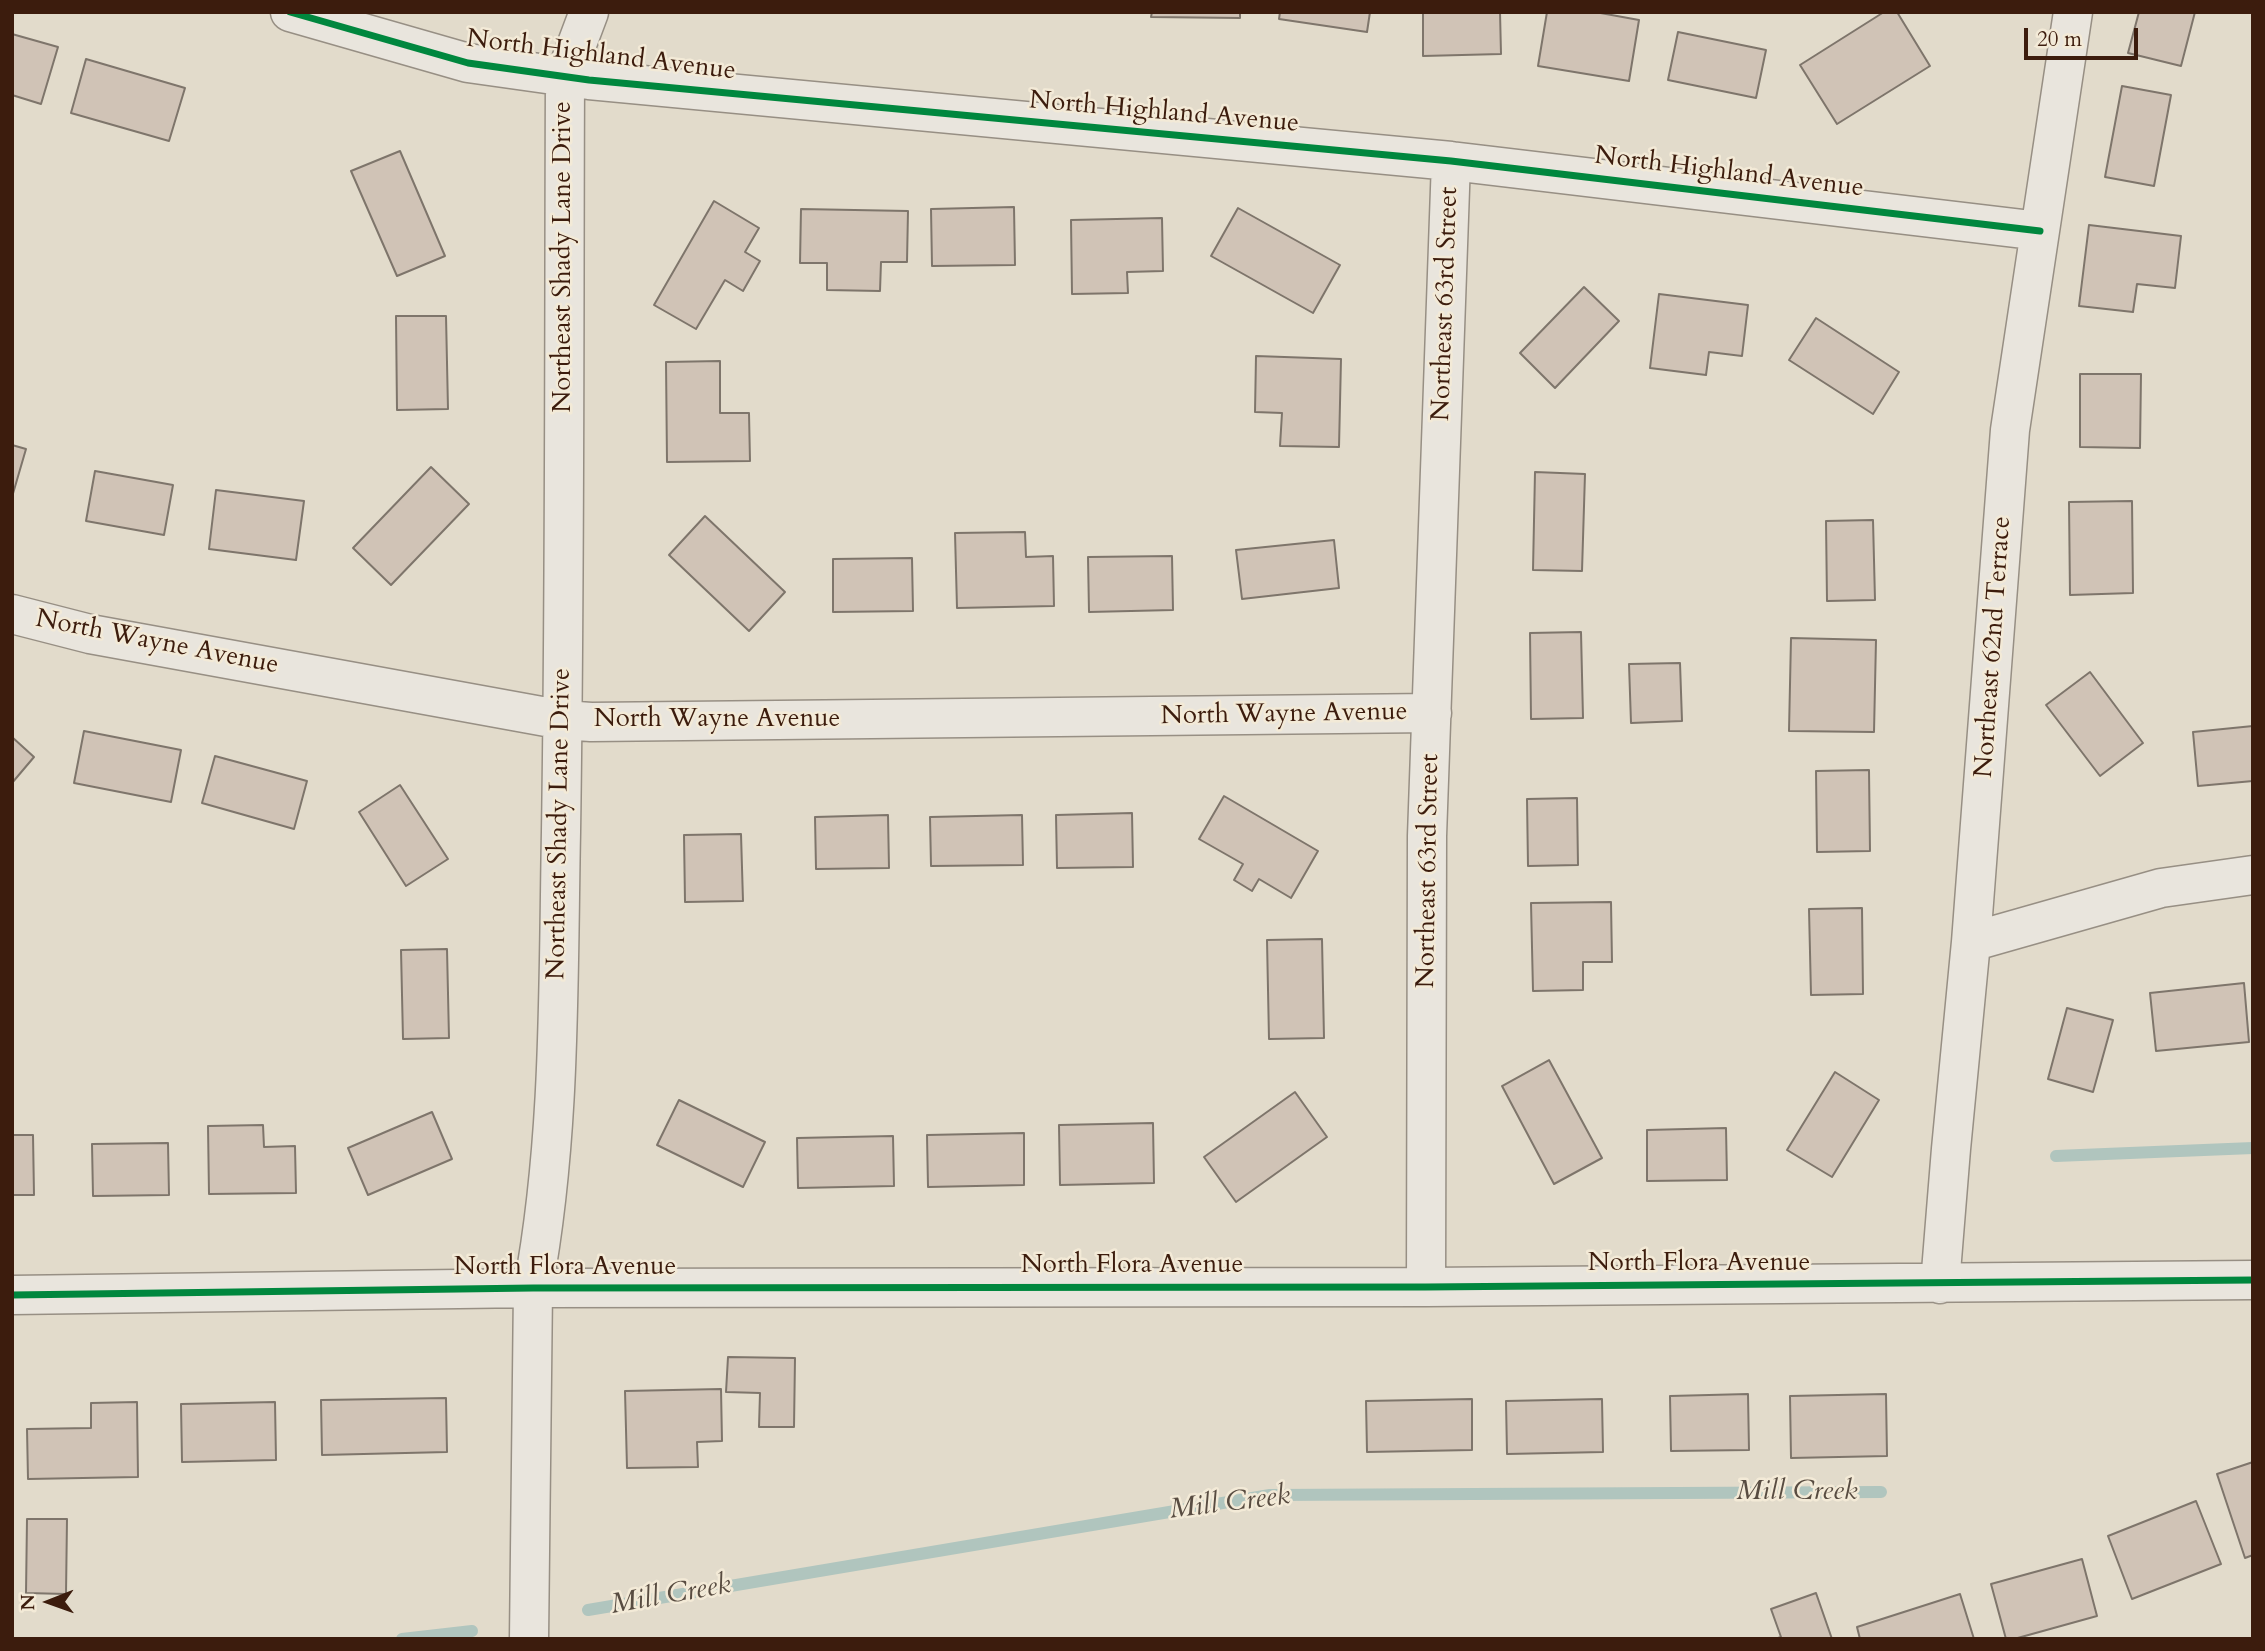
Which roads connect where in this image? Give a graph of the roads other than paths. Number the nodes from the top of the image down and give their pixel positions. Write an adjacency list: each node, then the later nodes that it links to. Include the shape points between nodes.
1 (290, 12): 4 (street, North Highland Avenue, via 468,63)
2 (589, 12): 4 (street, Northeast Shady Lane Drive)
3 (2073, 12): 6 (street, Northeast 62nd Terrace)
4 (565, 76): 5 (street, North Highland Avenue); 9 (street, Northeast Shady Lane Drive)
5 (1451, 161): 6 (street, North Highland Avenue); 8 (street, Northeast 63rd Street)
6 (2040, 231): 11 (street, Northeast 62nd Terrace, via 2010,429)
7 (12, 614): 9 (street, North Wayne Avenue, via 90,634)
8 (1432, 713): 9 (street, North Wayne Avenue); 14 (street, Northeast 63rd Street, via 1427,850)
9 (563, 720): 15 (street, Northeast Shady Lane Drive, via 556,1094)
10 (2253, 875): 11 (street, via 2161,888)
11 (1971, 942): 13 (street, Northeast 62nd Terrace)
12 (2253, 1280): 13 (street, North Flora Avenue)
13 (1940, 1284): 14 (street, North Flora Avenue)
14 (1426, 1287): 15 (street, North Flora Avenue)
15 (533, 1288): 16 (street, North Flora Avenue); 17 (street, Northeast Shady Lane Drive)
16 (12, 1295)
17 (529, 1639)

